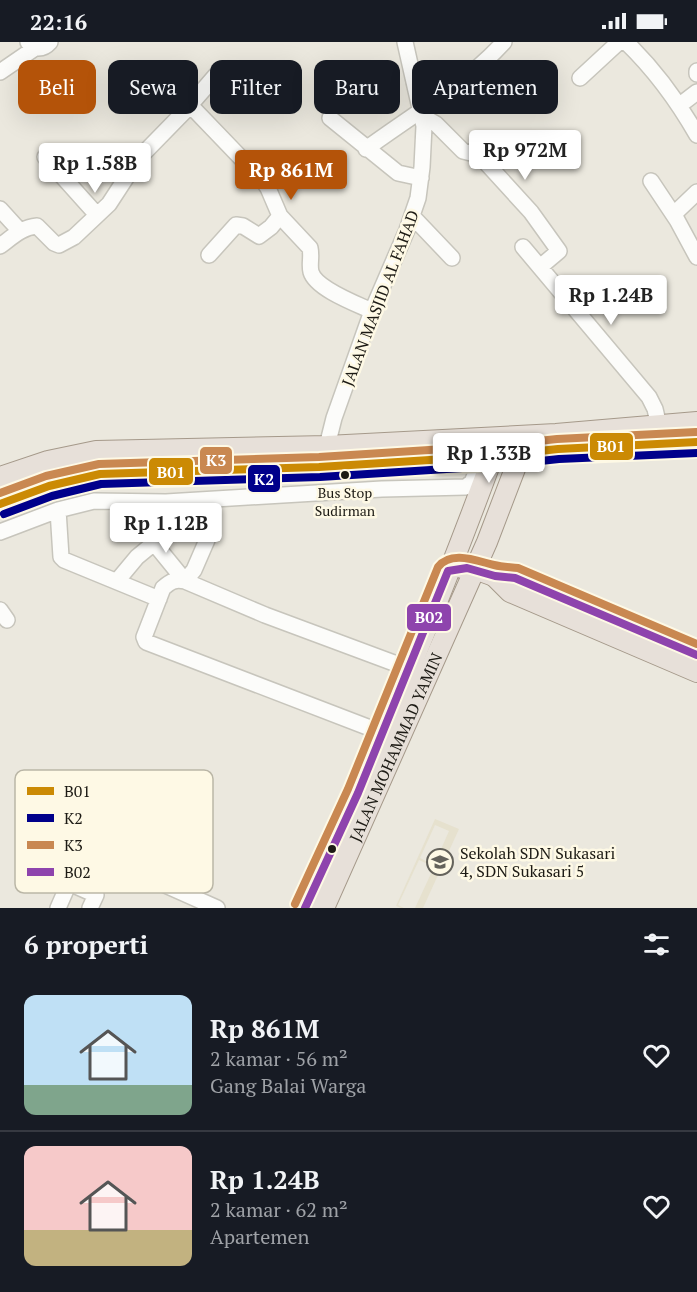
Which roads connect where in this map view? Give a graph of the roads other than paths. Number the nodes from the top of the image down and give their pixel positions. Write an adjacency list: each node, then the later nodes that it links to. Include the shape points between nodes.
1 (405, 42): 8 (street, JALAN MASJID AL FAHAD)
2 (504, 42): 6 (street)
3 (619, 42): 9 (street)
4 (627, 42): 13 (street)
5 (38, 44): 7 (street)
6 (485, 60)
7 (0, 72)
8 (412, 73)
9 (580, 78)
10 (210, 82): 12 (street)
11 (697, 92): 13 (street)
12 (198, 96)
13 (680, 105): 20 (street)
14 (198, 113): 29 (street, via 264,182)
15 (181, 114): 28 (street, via 139,158 109,204)
16 (419, 114): 21 (street)
17 (421, 114): 23 (street, JALAN MASJID AL FAHAD, via 425,136)
18 (422, 114): 37 (street, via 463,151 479,155 531,212 559,250)
19 (330, 118): 21 (street)
20 (697, 135)
21 (366, 149): 23 (street, via 398,173)
22 (45, 157): 28 (street)
23 (421, 178): 30 (street, JALAN MASJID AL FAHAD)
24 (651, 181): 27 (street)
25 (697, 192): 27 (street)
26 (0, 209): 31 (street)
27 (674, 214): 35 (street)
28 (97, 215): 31 (street, via 74,237 59,245 37,226)
29 (280, 216): 34 (street, via 259,236 236,225); 38 (street, via 310,248 310,271 315,279)
30 (412, 216): 36 (street); 38 (street, JALAN MASJID AL FAHAD)
31 (20, 231): 32 (street)
32 (0, 246)
33 (523, 247): 37 (street)
34 (209, 255)
35 (697, 257)
36 (452, 258)
37 (540, 267): 40 (street, via 649,397)
38 (372, 311): 42 (street, JALAN MASJID AL FAHAD)
39 (697, 422): 40 (main road)
40 (659, 426): 42 (main road)
41 (697, 442): 43 (main road)
42 (327, 446): 47 (main road, via 96,451)
43 (521, 453): 44 (main road); 51 (main road, JALAN MOHAMMAD YAMIN)
44 (488, 457): 45 (main road); 49 (street, via 466,487); 50 (main road, JALAN MOHAMMAD YAMIN)
45 (339, 466): 46 (main road); 49 (street)
46 (260, 469): 48 (main road, via 100,474); 52 (street)
47 (0, 477)
48 (66, 480): 54 (main road); 55 (street)
49 (341, 491): 52 (street)
50 (480, 491): 51 (main road); 61 (main road, JALAN MOHAMMAD YAMIN)
51 (506, 494): 60 (main road, JALAN MOHAMMAD YAMIN)
52 (263, 496): 53 (street)
53 (166, 502): 55 (street, via 108,500); 59 (street, via 162,527)
54 (0, 504)
55 (74, 506): 56 (street)
56 (58, 510): 57 (street); 63 (street, via 61,557)
57 (0, 532)
58 (207, 540): 64 (street)
59 (154, 543): 63 (street); 64 (street)
60 (475, 569): 61 (main road); 62 (main road); 77 (main road, JALAN MOHAMMAD YAMIN)
61 (448, 571): 67 (main road, JALAN MOHAMMAD YAMIN)
62 (494, 576): 66 (main road, via 515,578); 68 (main road, via 510,592)
63 (117, 581): 65 (street)
64 (185, 581): 65 (street, via 169,582); 67 (street)
65 (159, 599): 69 (street, via 144,637 146,642)
66 (697, 655)
67 (410, 669): 69 (main road, JALAN MOHAMMAD YAMIN)
68 (697, 672)
69 (383, 733): 76 (main road, JALAN MOHAMMAD YAMIN)
70 (65, 893): 73 (street)
71 (92, 893): 74 (street, via 96,895)
72 (183, 893): 75 (street)
73 (58, 908)
74 (90, 908)
75 (217, 908)
76 (305, 908)
77 (324, 908)

